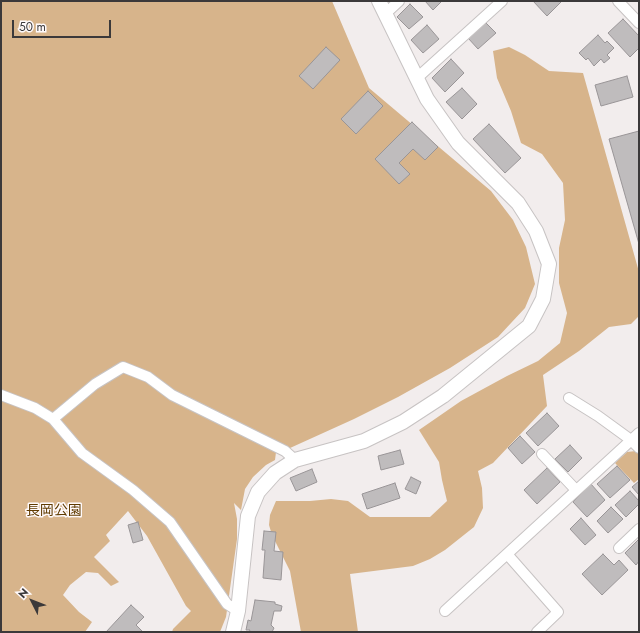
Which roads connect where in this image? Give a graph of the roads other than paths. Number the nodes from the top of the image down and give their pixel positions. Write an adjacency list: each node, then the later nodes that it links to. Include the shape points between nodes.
1 (379, 1): 5 (street)
2 (399, 1): 5 (street)
3 (502, 1): 7 (street)
4 (618, 1): 6 (street)
5 (385, 14): 7 (street)
6 (639, 24)
7 (417, 78): 15 (street, via 427,99 458,143 518,202 536,231 549,264 543,299 529,326 443,396 410,418 364,441)
8 (1, 395): 10 (street, via 35,408)
9 (569, 398): 12 (street)
10 (53, 419): 15 (street, via 95,384 123,367 148,377 172,395 285,451); 21 (street, via 82,453 133,490 170,522 227,604)
11 (639, 432): 12 (street)
12 (631, 440): 13 (street); 16 (street)
13 (639, 448)
14 (542, 454): 16 (street)
15 (295, 460): 21 (street, via 274,473 258,492 248,516)
16 (576, 490): 19 (street)
17 (639, 529): 18 (street)
18 (619, 548)
19 (506, 554): 20 (street); 23 (street, via 558,612)
20 (445, 611)
21 (238, 612): 22 (street)
22 (233, 632)
23 (537, 632)

